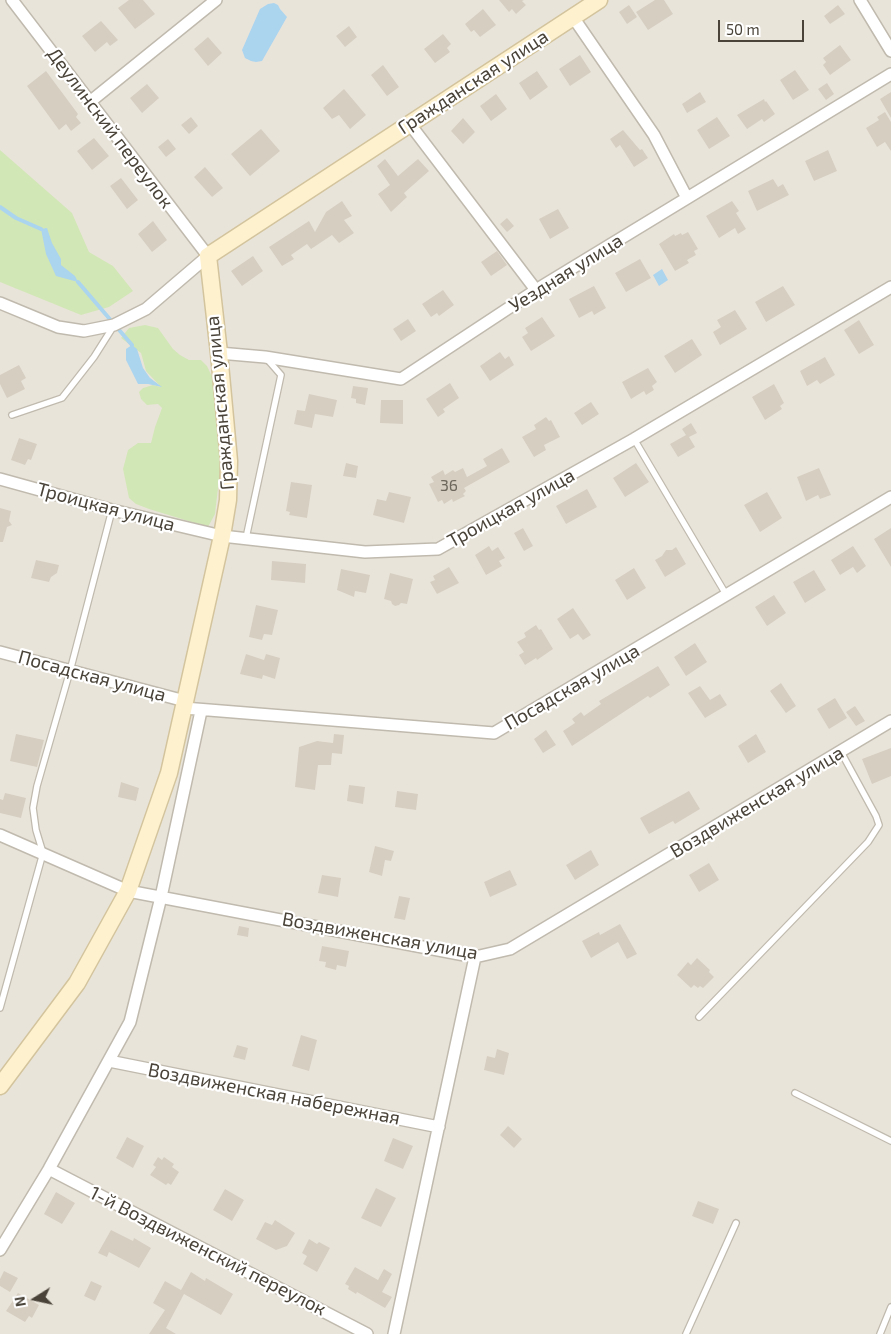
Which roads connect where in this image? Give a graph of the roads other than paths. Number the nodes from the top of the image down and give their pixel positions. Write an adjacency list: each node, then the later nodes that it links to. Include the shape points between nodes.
1 (12, 0): 8 (street, Деулинский переулок)
2 (216, 0): 8 (street)
3 (599, 0): 5 (street, Гражданская улица)
4 (860, 0): 6 (street)
5 (573, 17): 9 (street, Гражданская улица); 10 (street, via 654,135)
6 (891, 51)
7 (891, 74): 10 (street, Уездная улица)
8 (91, 101): 11 (street, Деулинский переулок)
9 (409, 123): 11 (street, Гражданская улица); 13 (street)
10 (687, 198): 13 (street, Уездная улица)
11 (208, 256): 15 (street, via 146,309); 16 (street, Гражданская улица)
12 (891, 287): 19 (street, Троицкая улица)
13 (536, 290): 17 (street, Уездная улица, via 400,379)
14 (0, 303): 15 (street, via 58,327 84,331)
15 (114, 325): 18 (lane, via 62,398)
16 (219, 353): 17 (street, Уездная улица); 23 (street, Гражданская улица, via 229,461 228,500)
17 (265, 357): 24 (lane, via 281,375)
18 (12, 415)
19 (634, 439): 24 (street, Троицкая улица, via 438,549 365,552); 25 (lane)
20 (0, 479): 22 (street, Троицкая улица)
21 (891, 497): 25 (street, Посадская улица)
22 (112, 510): 23 (street, Троицкая улица); 27 (lane)
23 (222, 536): 24 (street, Троицкая улица); 28 (street, Гражданская улица)
24 (246, 538)
25 (727, 596): 29 (street, Посадская улица, via 494,733)
26 (0, 652): 27 (street, Посадская улица)
27 (70, 670): 28 (street, Посадская улица); 33 (lane, via 32,808)
28 (184, 704): 29 (street, Посадская улица); 34 (street, Гражданская улица, via 169,773)
29 (201, 711): 35 (street)
30 (891, 722): 31 (street, Воздвиженская улица)
31 (841, 752): 36 (street, Воздвиженская улица, via 510,950); 38 (lane, via 879,825 868,842)
32 (0, 835): 33 (street, Воздвиженская улица)
33 (44, 854): 34 (street, Воздвиженская улица); 37 (lane)
34 (128, 891): 35 (street, Воздвиженская улица); 40 (street, Гражданская улица, via 77,983)
35 (161, 897): 36 (street, Воздвиженская улица); 39 (street, via 130,1022)
36 (475, 957): 42 (street)
37 (0, 1008)
38 (699, 1017)
39 (109, 1061): 42 (street, Воздвиженская набережная); 44 (street)
40 (0, 1086)
41 (795, 1093): 43 (lane)
42 (439, 1127): 49 (street)
43 (891, 1141)
44 (49, 1169): 46 (street); 48 (street, 1-й Воздвиженский переулок)
45 (736, 1223): 50 (lane)
46 (0, 1250)
47 (891, 1307): 51 (lane)
48 (368, 1334)
49 (394, 1334)
50 (686, 1334)
51 (880, 1334)

